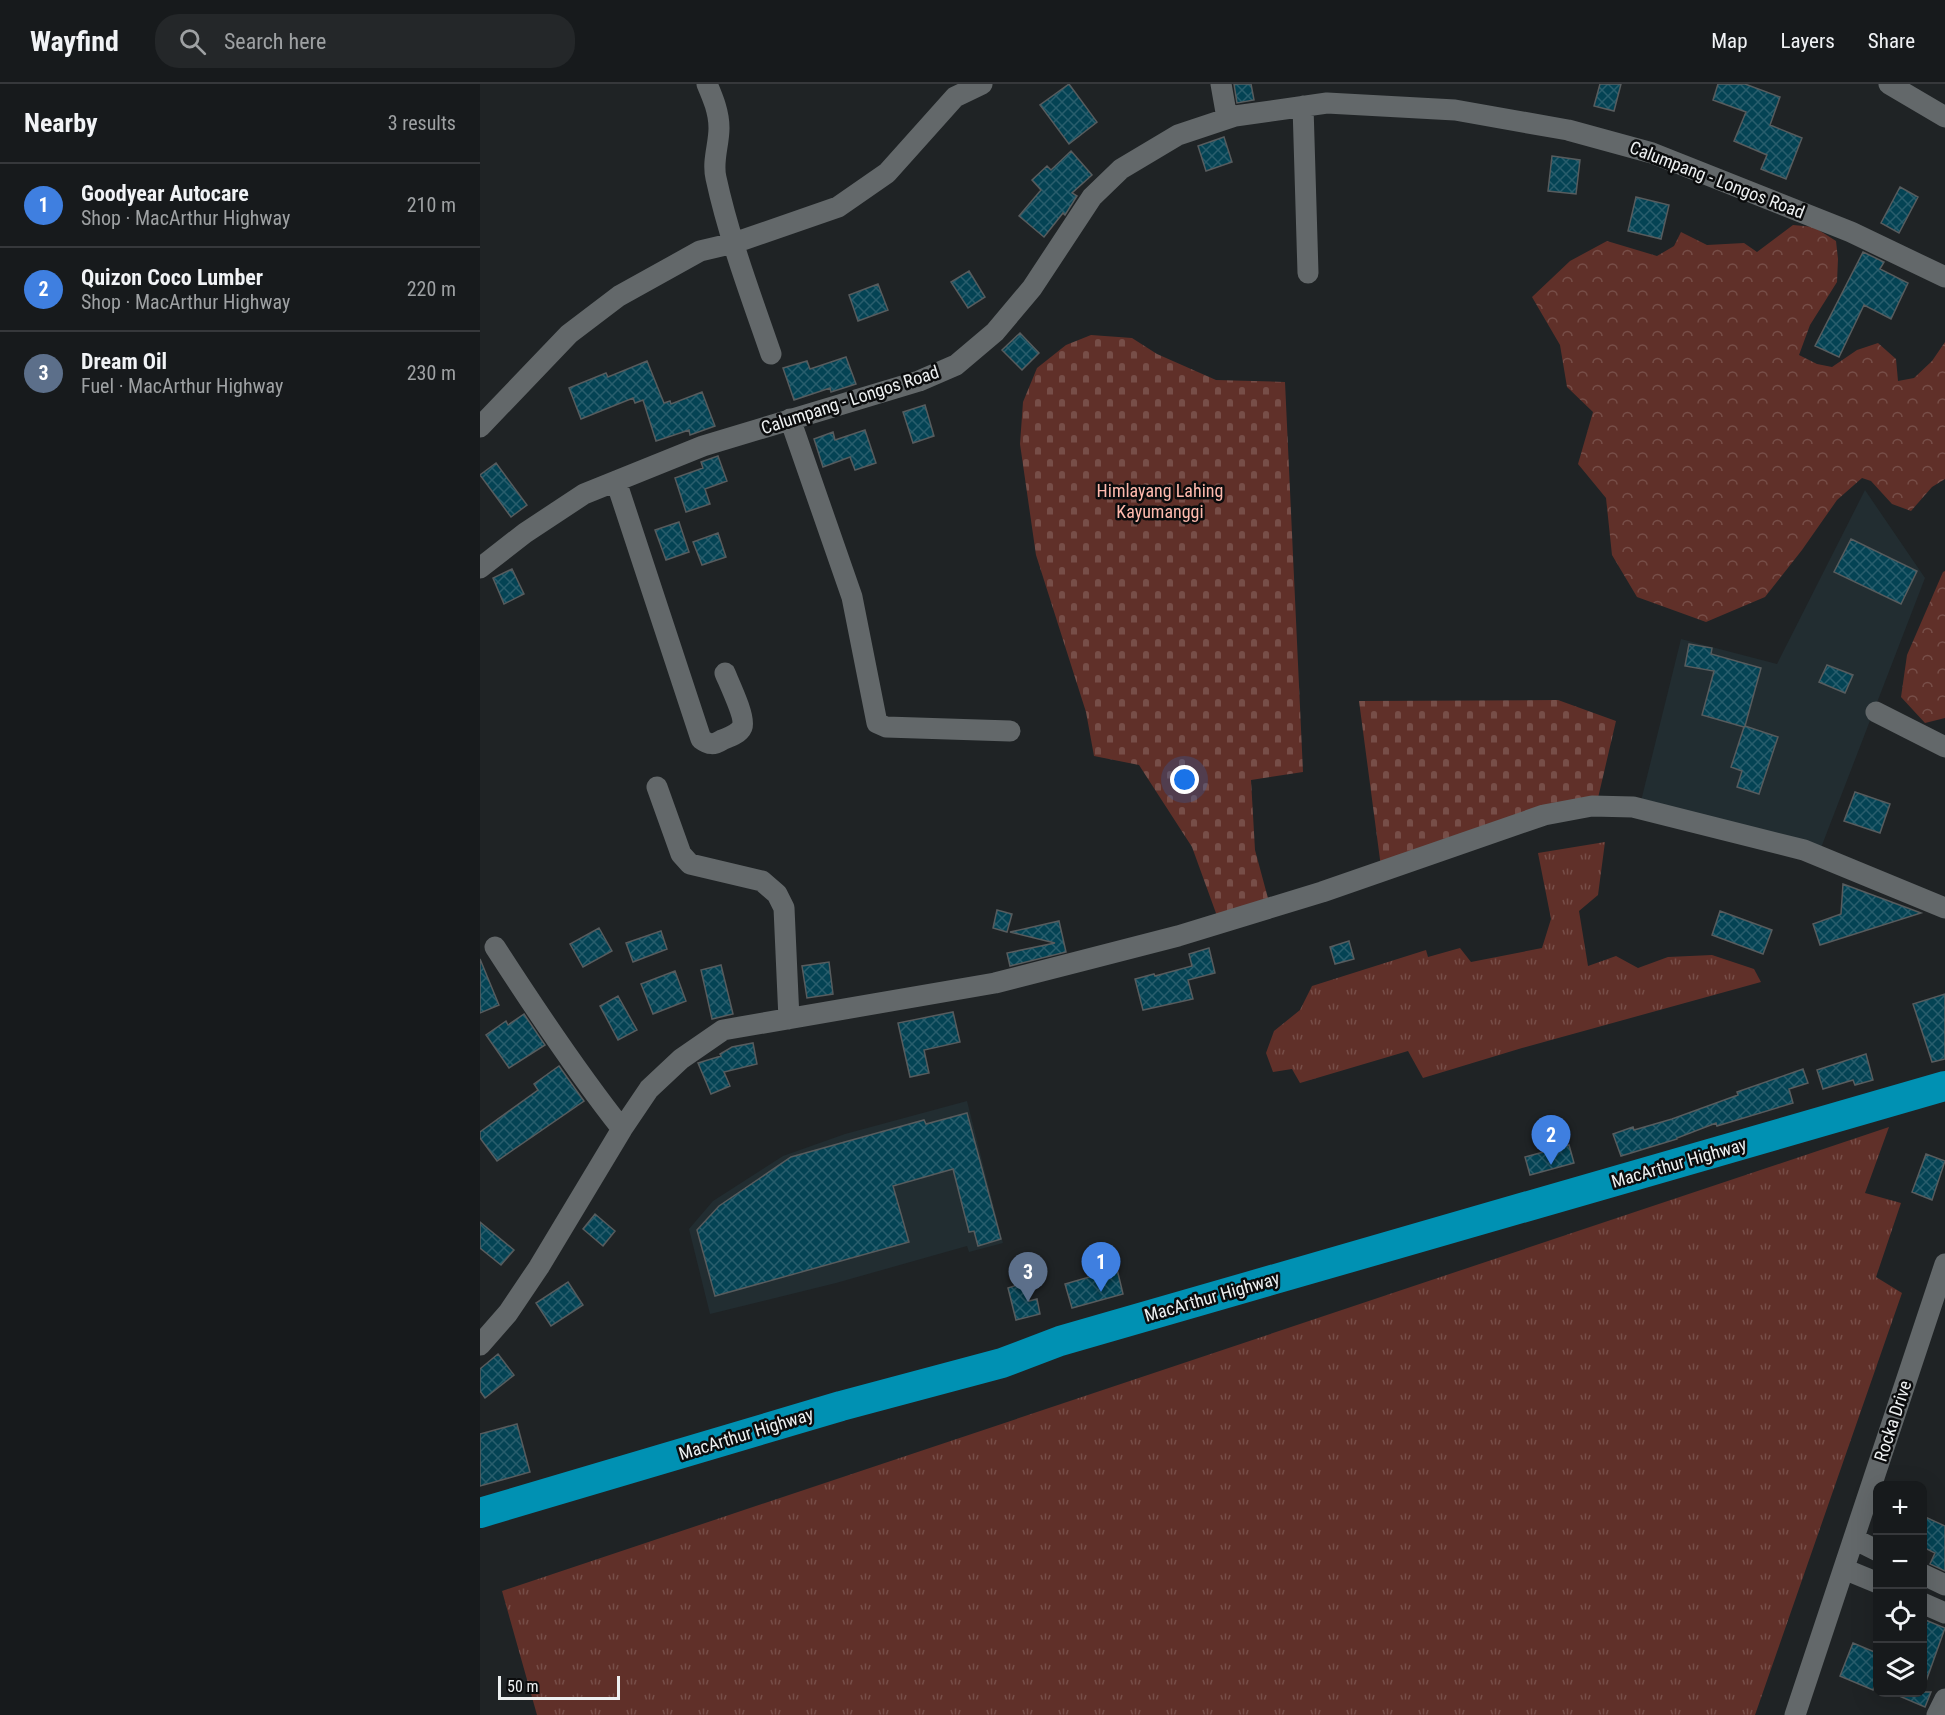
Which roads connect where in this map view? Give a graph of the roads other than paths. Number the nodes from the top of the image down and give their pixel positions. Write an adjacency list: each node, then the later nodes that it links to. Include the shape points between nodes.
1 (707, 84): 9 (street, via 716,105 719,127 715,176)
2 (982, 84): 5 (street)
3 (1221, 84): 8 (street)
4 (1888, 84): 7 (street)
5 (954, 91): 9 (street, via 887,173 838,207)
6 (1303, 106): 8 (street, Calumpang - Longos Road); 10 (street); 11 (street, Calumpang - Longos Road, via 1327,103 1455,110 1568,130 1652,153 1851,232)
7 (1945, 117)
8 (1227, 118): 13 (street, Calumpang - Longos Road, via 1178,135 1121,169 1092,197 1024,297 995,332 956,365 919,381)
9 (734, 243): 12 (street); 14 (street, via 700,251 619,296 569,334)
10 (1308, 273)
11 (1945, 277)
12 (771, 354)
13 (790, 419): 15 (street, Calumpang - Longos Road, via 703,446); 19 (street, via 852,597 877,723 886,727)
14 (480, 427)
15 (616, 481): 16 (street, Calumpang - Longos Road, via 584,494); 17 (street, via 701,740 707,744 736,734 742,727)
16 (480, 568)
17 (725, 673)
18 (1876, 712): 20 (street)
19 (1010, 731)
20 (1945, 747)
21 (657, 787): 24 (street, via 681,854 690,864 762,881 777,894 784,908)
22 (1945, 908): 24 (street, via 1804,850 1633,807 1592,806 1544,815 1322,892 1178,936 995,983)
23 (495, 947): 26 (street, via 591,1090)
24 (789, 1019): 26 (street, via 723,1030 663,1074)
25 (1945, 1086): 29 (highway, MacArthur Highway)
26 (622, 1129): 28 (street, via 539,1267 508,1313)
27 (1945, 1264): 30 (street, Rocka Drive)
28 (480, 1345)
29 (480, 1513)
30 (1854, 1539): 31 (street); 32 (street, Rocka Drive)
31 (1873, 1548)
32 (1844, 1569): 34 (street); 39 (street, Rocka Drive)
33 (1927, 1576): 35 (street)
34 (1873, 1581)
35 (1945, 1586)
36 (1927, 1605): 37 (street)
37 (1945, 1613)
38 (1945, 1699): 40 (street)
39 (1795, 1715)
40 (1937, 1715)

